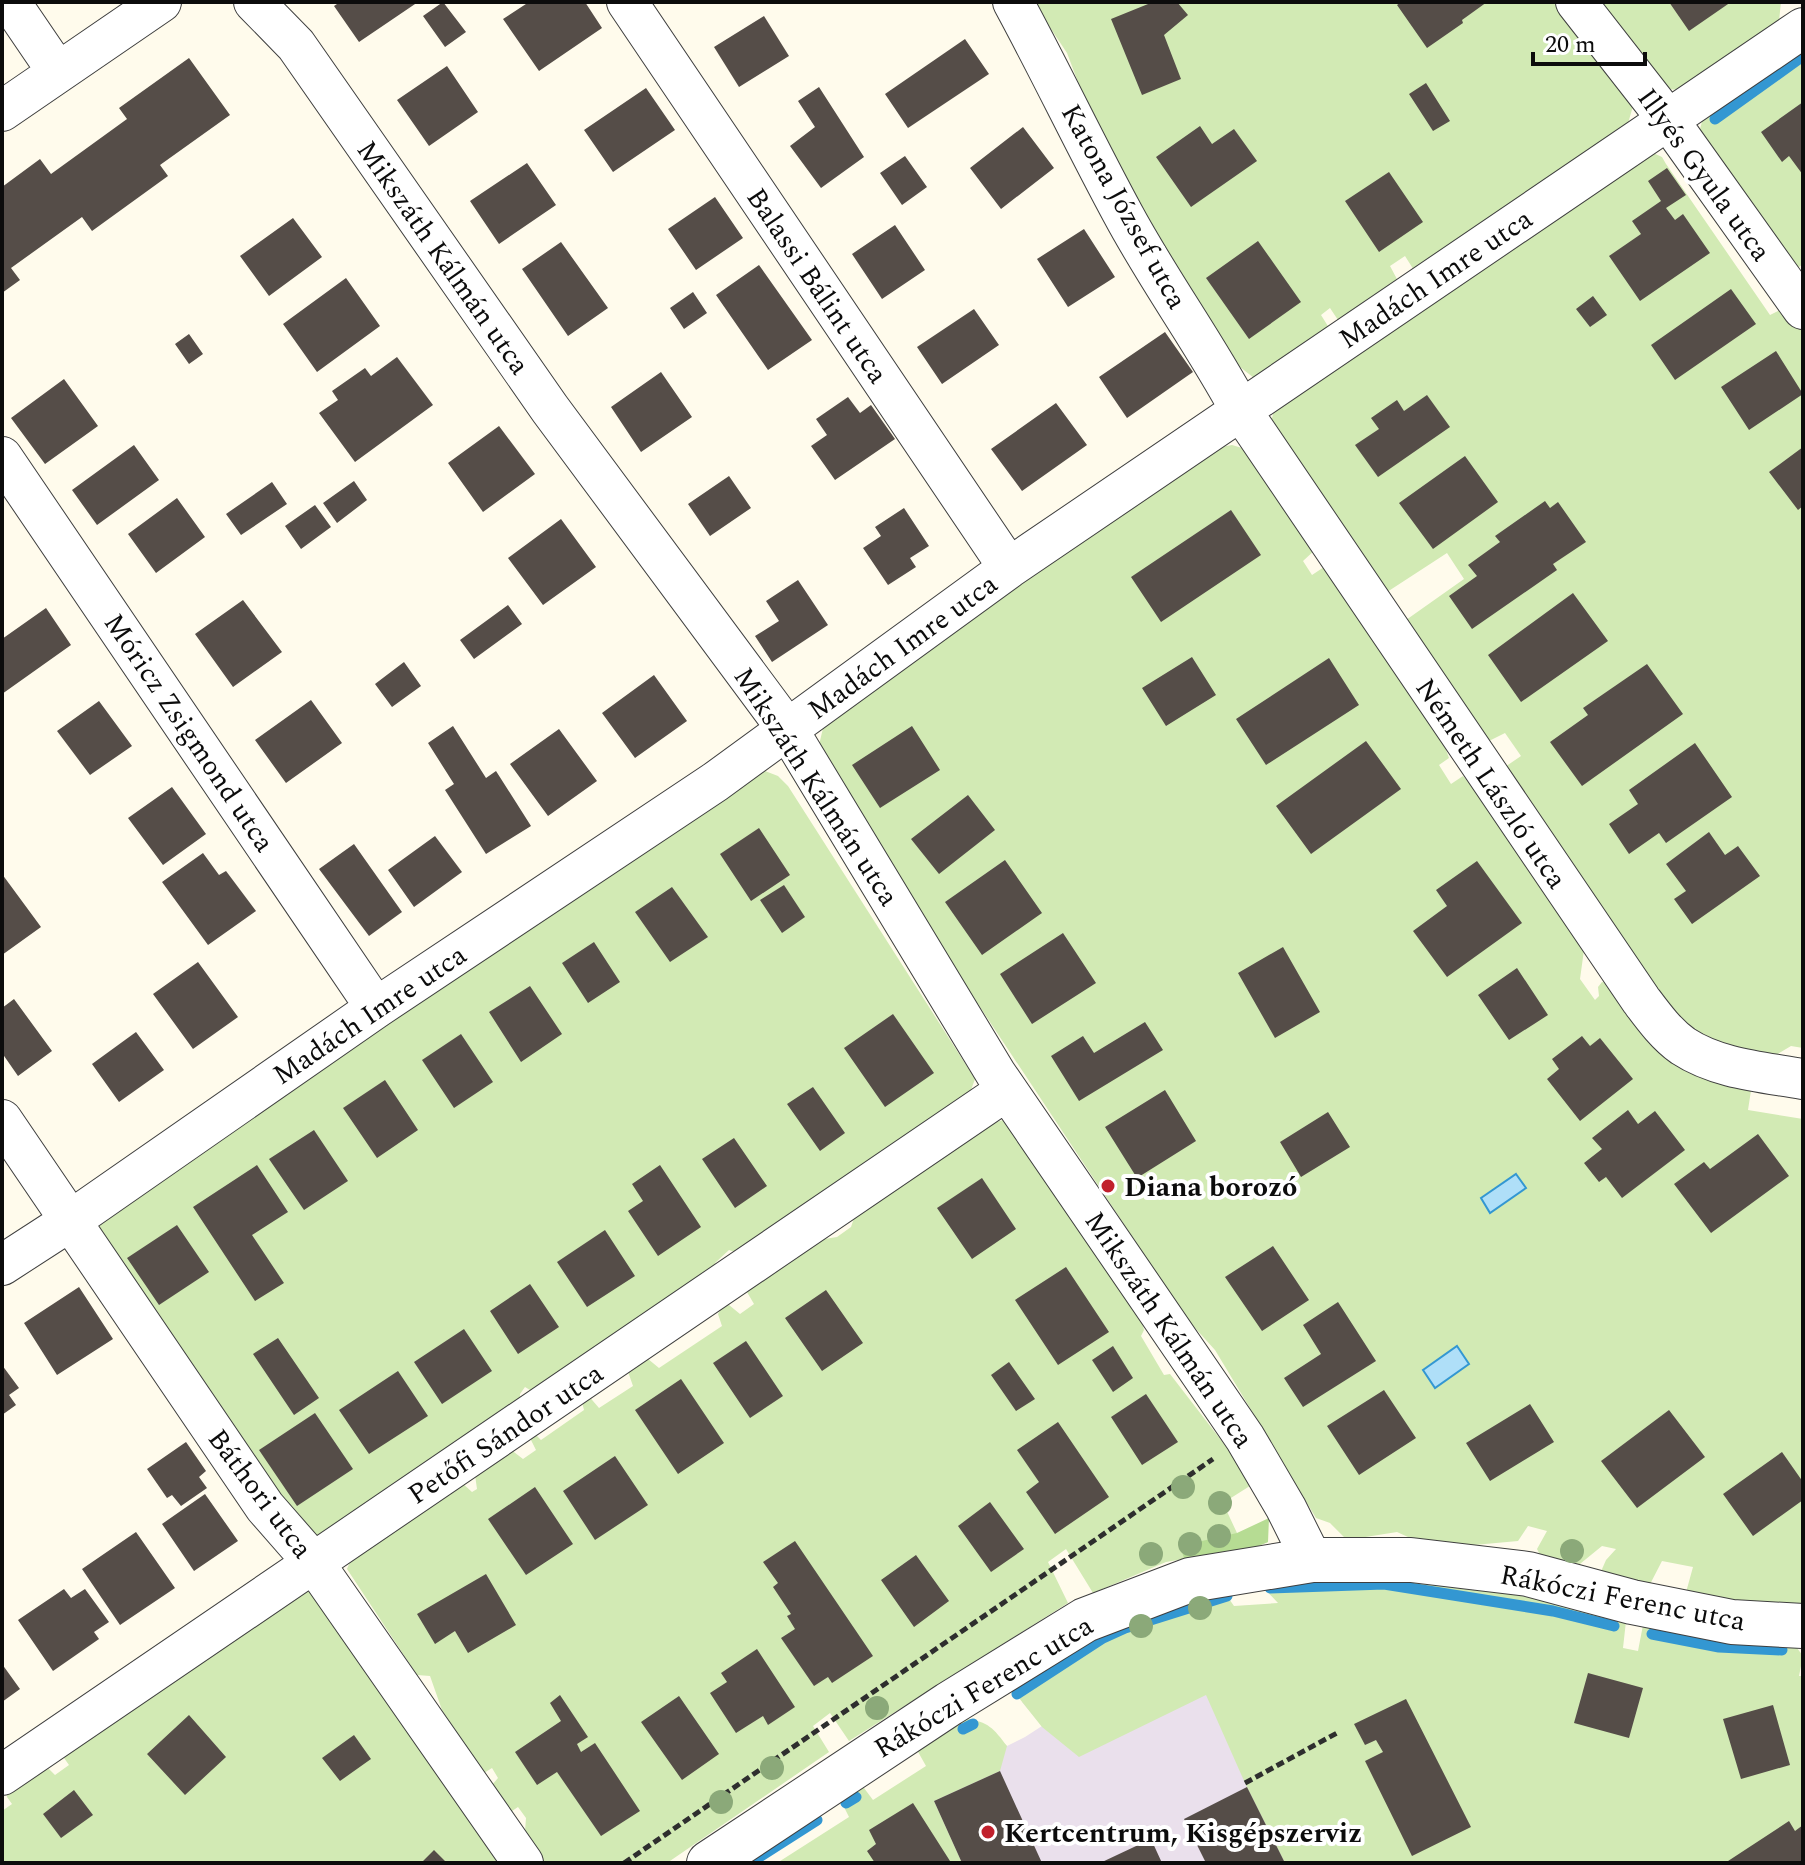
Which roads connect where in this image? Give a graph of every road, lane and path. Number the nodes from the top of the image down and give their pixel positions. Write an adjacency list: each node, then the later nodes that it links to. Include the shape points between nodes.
1 (10, 2): 8 (street)
2 (161, 2): 8 (street)
3 (254, 2): 15 (street, Mikszáth Kálmán utca, via 296,45 550,409)
4 (627, 2): 14 (street, Balassi Bálint utca)
5 (1013, 2): 12 (street, Katona József utca, via 1124,216)
6 (1576, 2): 10 (street, Illyés Gyula utca)
7 (1803, 28): 10 (street, Madách Imre utca)
8 (57, 71): 9 (street)
9 (2, 111)
10 (1669, 121): 11 (street, Illyés Gyula utca); 12 (street, Madách Imre utca)
11 (1803, 309)
12 (1240, 409): 14 (street, Madách Imre utca); 17 (street, Németh László utca, via 1659,1024 1704,1056)
13 (2, 457): 16 (street, Móricz Zsigmond utca)
14 (1009, 568): 15 (street, Madách Imre utca)
15 (788, 730): 16 (street, Madách Imre utca); 18 (street, Mikszáth Kálmán utca)
16 (376, 1008): 20 (street, Madách Imre utca)
17 (1803, 1079)
18 (1007, 1090): 22 (street, Mikszáth Kálmán utca); 24 (street, Petőfi Sándor utca)
19 (2, 1120): 20 (street, Báthori utca)
20 (70, 1221): 21 (street, Madách Imre utca); 24 (street, Báthori utca, via 265,1507)
21 (2, 1265)
22 (1245, 1438): 23 (street, Mikszáth Kálmán utca); 30 (path)
23 (1312, 1560): 25 (street, Rákóczi Ferenc utca, via 1411,1560 1528,1574 1732,1622); 31 (street, Rákóczi Ferenc utca, via 1190,1580 1085,1620)
24 (314, 1563): 27 (street, Petőfi Sándor utca); 29 (street, Báthori utca)
25 (1803, 1626)
26 (1337, 1733): 28 (path)
27 (2, 1775)
28 (1245, 1783)
29 (523, 1863)
30 (624, 1863)
31 (709, 1863)

